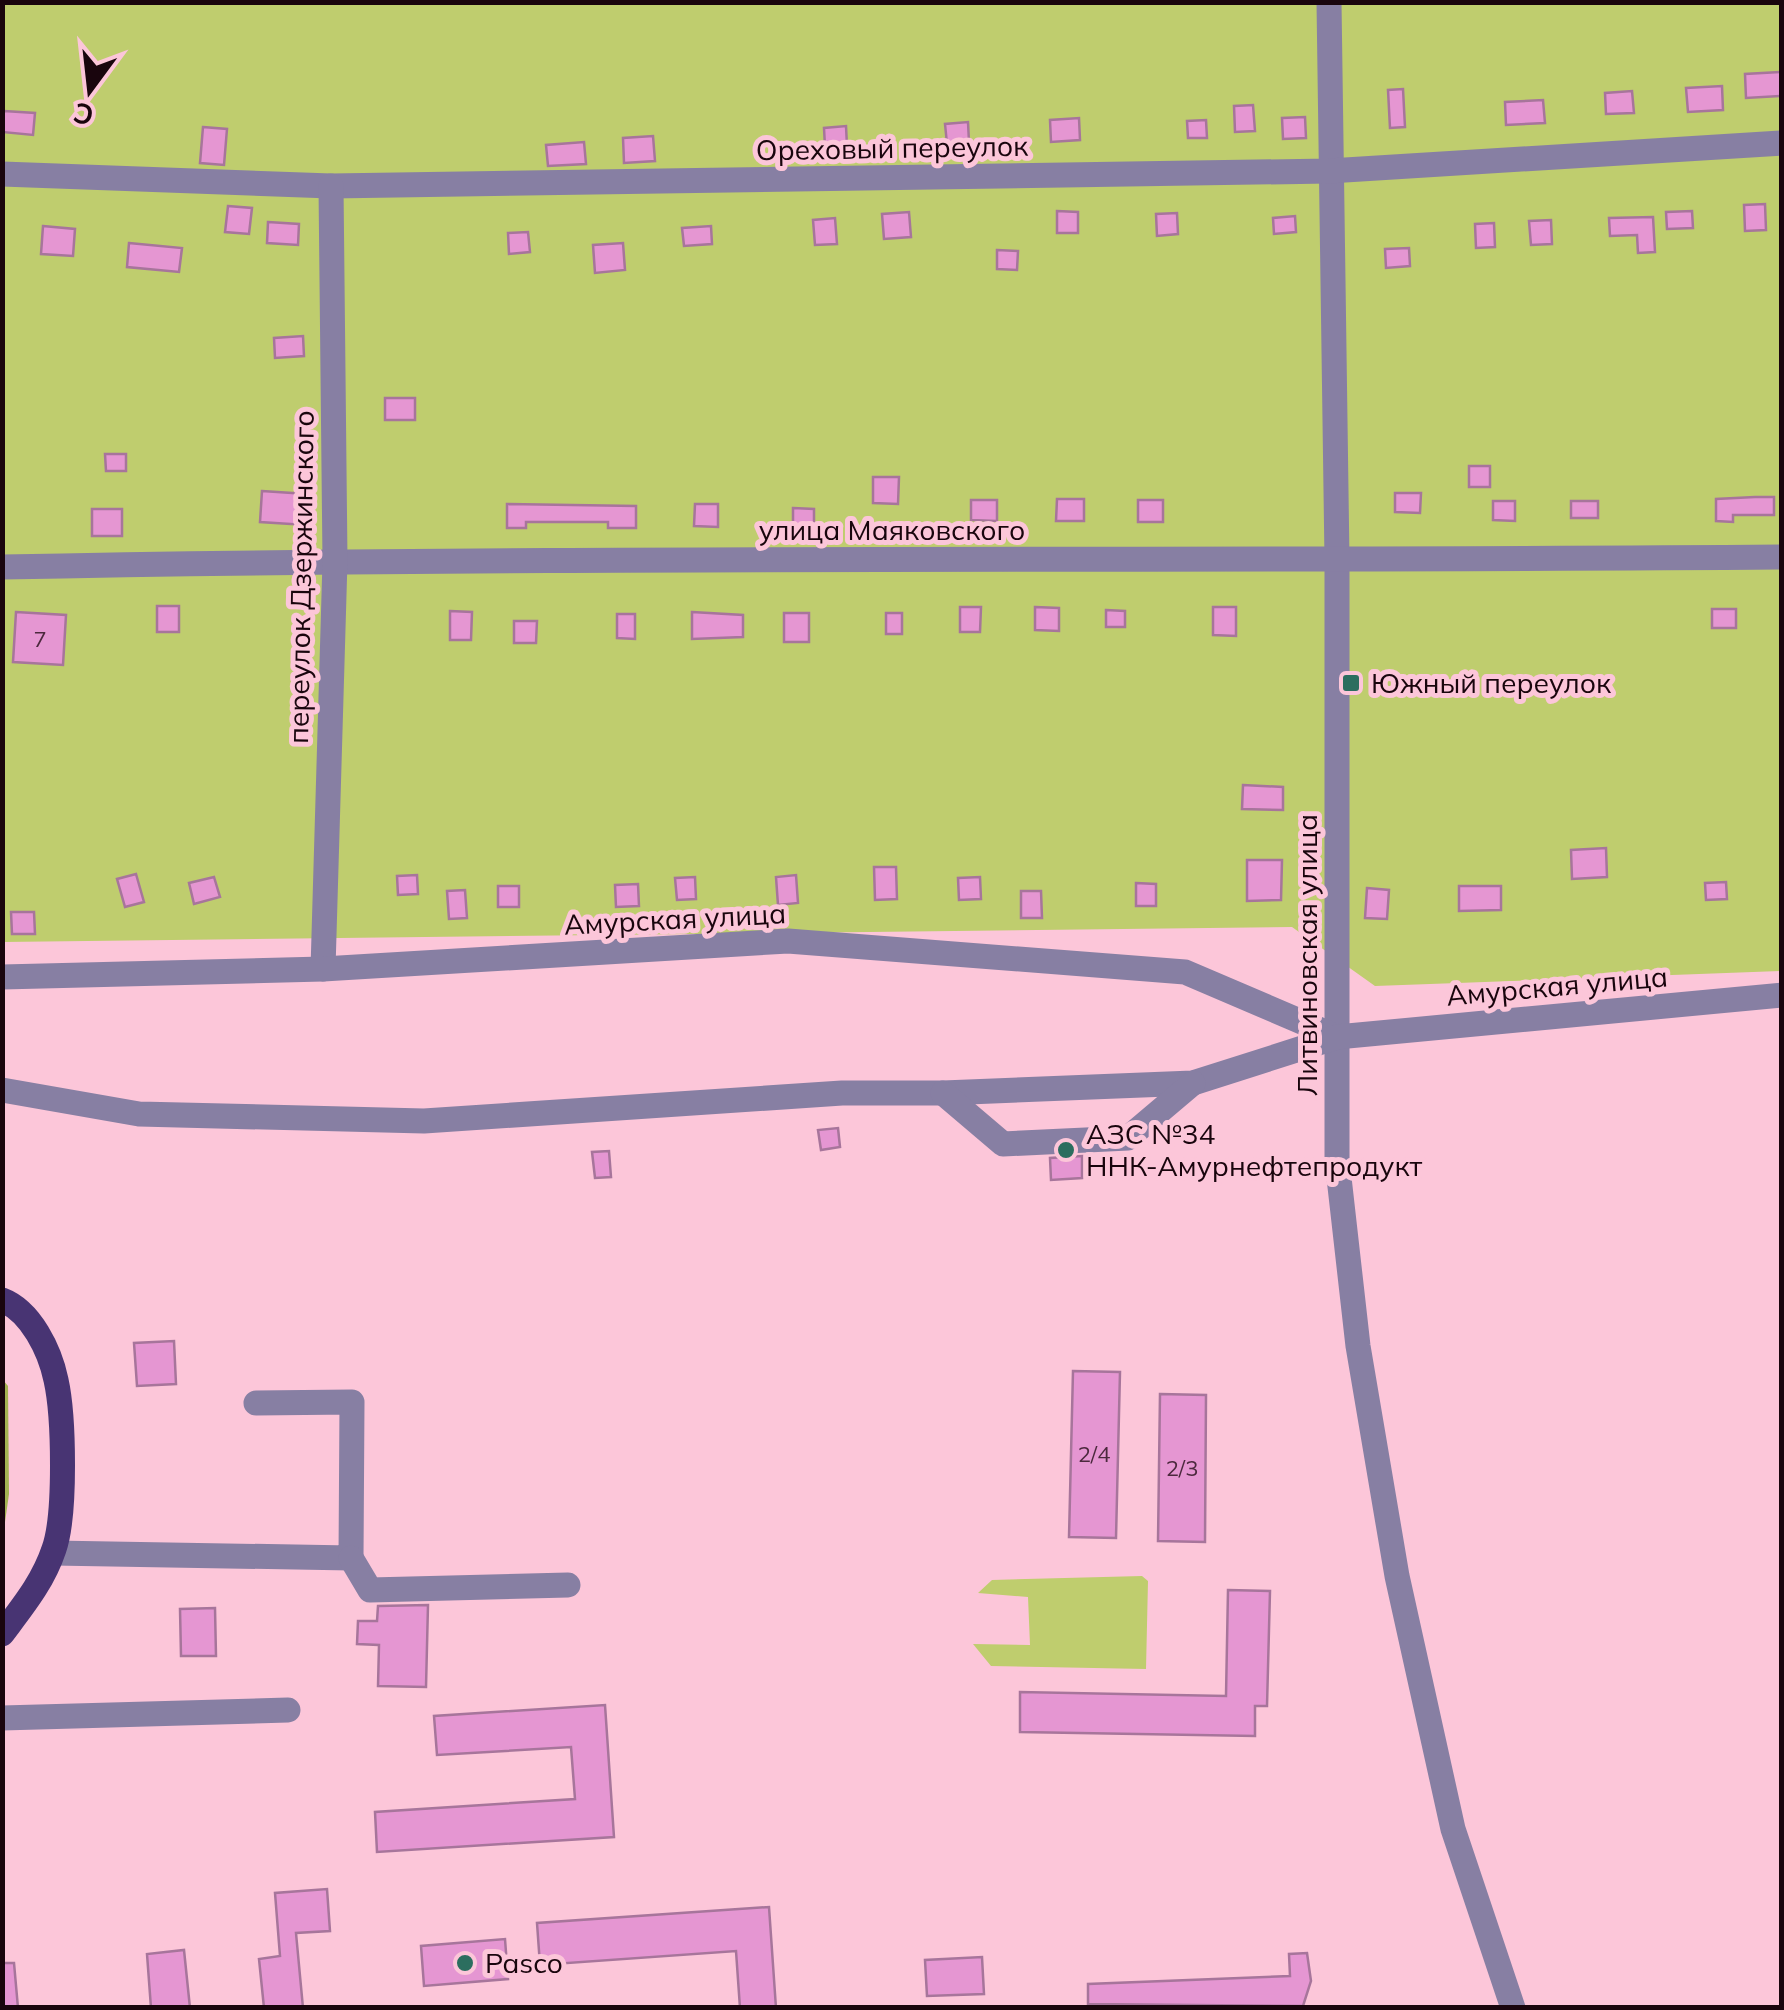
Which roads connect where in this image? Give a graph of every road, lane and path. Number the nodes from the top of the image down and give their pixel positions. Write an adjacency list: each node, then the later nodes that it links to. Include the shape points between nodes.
1 (1329, 2): 3 (street, Литвиновская улица)
2 (1782, 144): 3 (street, Ореховый переулок)
3 (1329, 171): 5 (street, Ореховый переулок); 7 (street, Литвиновская улица)
4 (2, 174): 5 (street, Ореховый переулок)
5 (330, 186): 8 (street, переулок Дзержинского)
6 (1782, 556): 7 (street, улица Маяковского)
7 (1337, 560): 8 (street, улица Маяковского); 13 (street, Литвиновская улица)
8 (336, 561): 9 (street, улица Маяковского); 10 (street, переулок Дзержинского)
9 (2, 567)
10 (322, 970): 11 (street, Амурская улица); 13 (street, Амурская улица, via 788,941 1185,972)
11 (2, 977)
12 (1782, 995): 13 (street, Амурская улица)
13 (1338, 1038): 14 (street, Амурская улица); 25 (street, Литвиновская улица, via 1339,1178 1358,1346 1398,1576 1454,1829)
14 (1193, 1084): 16 (street, Амурская улица); 16 (street, via 1128,1138 1003,1144)
15 (2, 1090): 16 (street, Амурская улица, via 139,1114 424,1121 842,1093)
16 (942, 1093)
17 (2, 1300): 19 (main road, via 15,1305 40,1337 56,1380 63,1488)
18 (256, 1403): 20 (street, via 352,1402)
19 (53, 1552): 20 (street); 22 (main road, via 39,1586)
20 (351, 1558): 21 (street, via 370,1590)
21 (568, 1586)
22 (2, 1634)
23 (288, 1710): 24 (street)
24 (2, 1718)
25 (1513, 2008)

